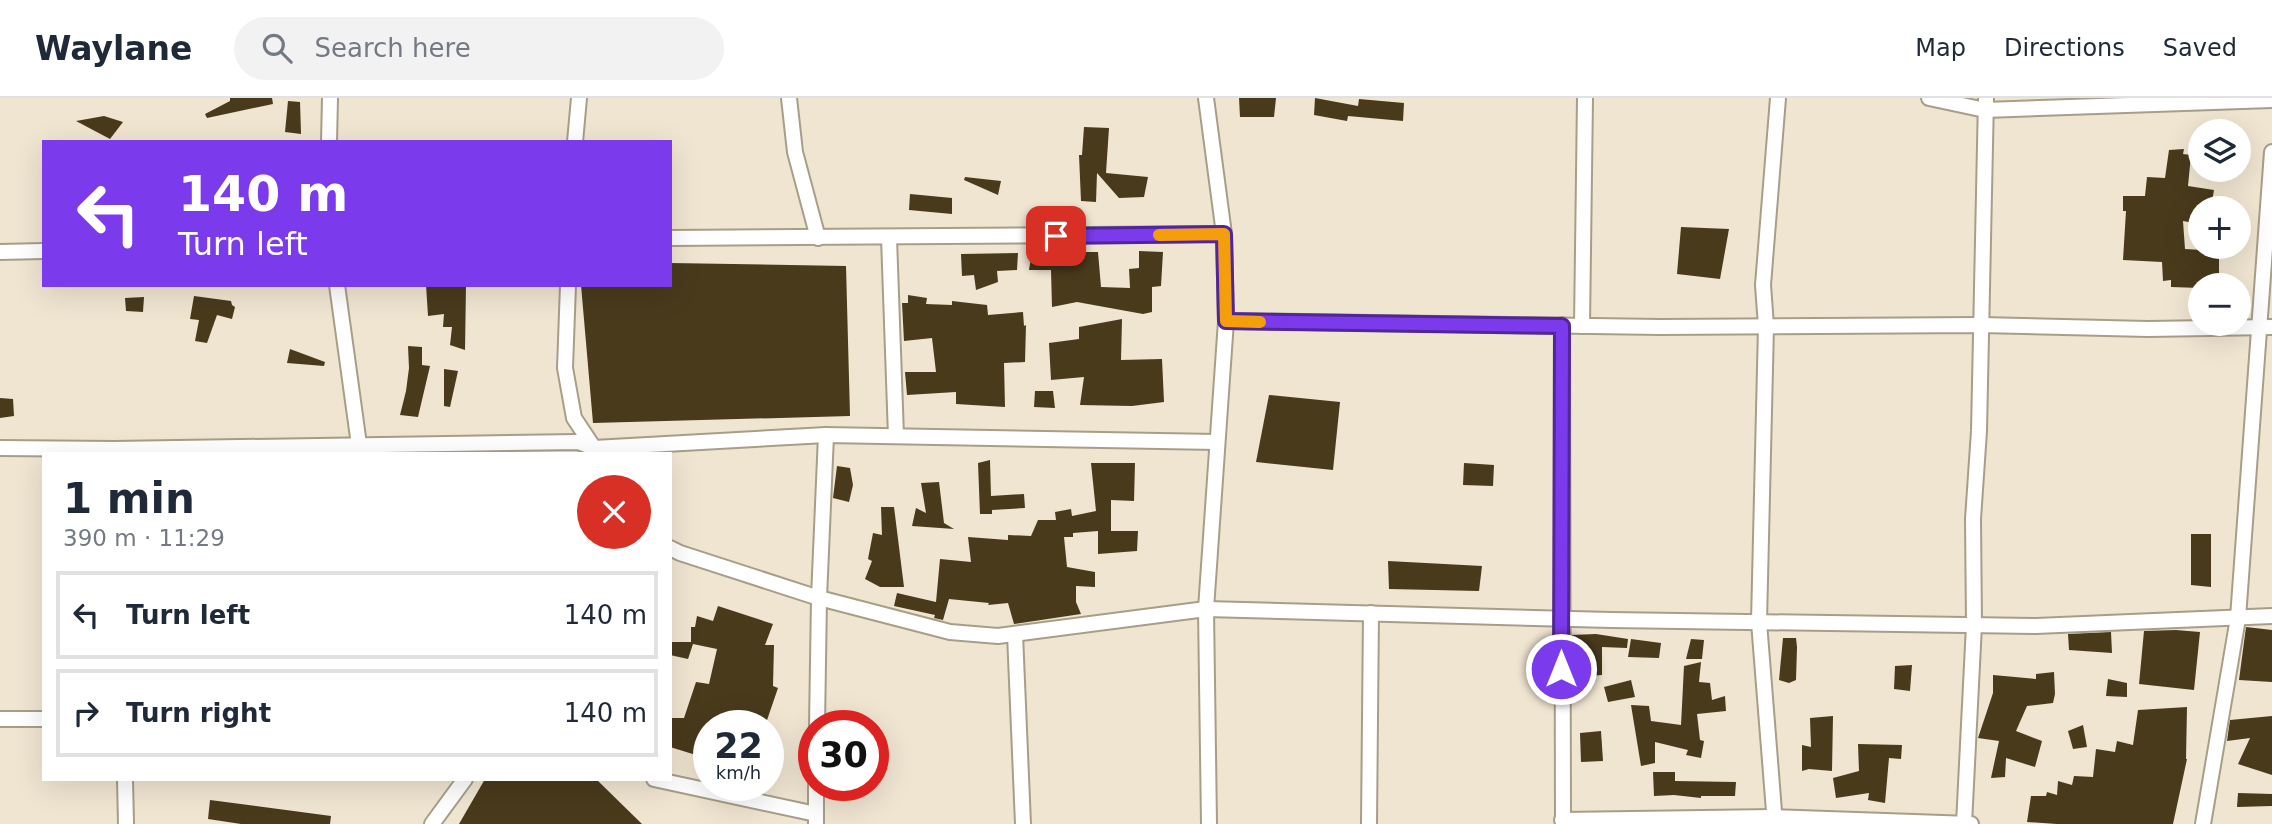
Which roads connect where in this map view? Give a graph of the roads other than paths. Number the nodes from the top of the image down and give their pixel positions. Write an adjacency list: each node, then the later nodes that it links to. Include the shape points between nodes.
1 (330, 98): 10 (street)
2 (579, 98): 11 (street)
3 (789, 98): 16 (street, via 795,152)
4 (1206, 98): 13 (street)
5 (1585, 98): 24 (street)
6 (1778, 98): 25 (street, via 1763,285)
7 (1929, 98): 9 (street)
8 (2272, 100): 9 (street)
9 (1986, 104): 22 (street)
10 (329, 140)
11 (576, 140)
12 (2272, 152): 26 (street)
13 (1224, 234): 15 (street); 21 (street)
14 (672, 238): 16 (street)
15 (889, 238): 16 (street); 28 (street)
16 (818, 239)
17 (42, 251): 18 (street)
18 (0, 252)
19 (337, 287): 31 (street)
20 (568, 287): 33 (street, via 565,368 574,418)
21 (1226, 321): 23 (street); 29 (street)
22 (1981, 325): 25 (street); 26 (street); 42 (street)
23 (1562, 326): 24 (street); 39 (street)
24 (1582, 326): 25 (street)
25 (1766, 326): 41 (street)
26 (2266, 327): 40 (street)
27 (826, 435): 28 (street); 33 (street); 35 (street)
28 (896, 436): 29 (street)
29 (1217, 442): 36 (street)
30 (0, 448): 32 (street)
31 (359, 450): 32 (street); 33 (street, via 578,442)
32 (114, 451)
33 (595, 451)
34 (672, 549): 35 (street)
35 (819, 598): 43 (street, via 950,632); 44 (street)
36 (1206, 609): 37 (street); 43 (street); 57 (street)
37 (1371, 613): 39 (street); 58 (street)
38 (2272, 616): 40 (street)
39 (1561, 618): 41 (street); 53 (street)
40 (2238, 618): 42 (street); 60 (street)
41 (1759, 622): 42 (street); 52 (street)
42 (1974, 625): 59 (street)
43 (1015, 634): 56 (street)
44 (817, 710)
45 (0, 719): 46 (street)
46 (42, 719)
47 (125, 781): 54 (street)
48 (464, 781): 55 (street)
49 (662, 781): 51 (street)
50 (816, 801): 51 (street)
51 (816, 819)
52 (1774, 821): 53 (street); 59 (street)
53 (1562, 822)
54 (125, 824)
55 (432, 824)
56 (1023, 824)
57 (1209, 824)
58 (1369, 824)
59 (1966, 824)
60 (2203, 824)

